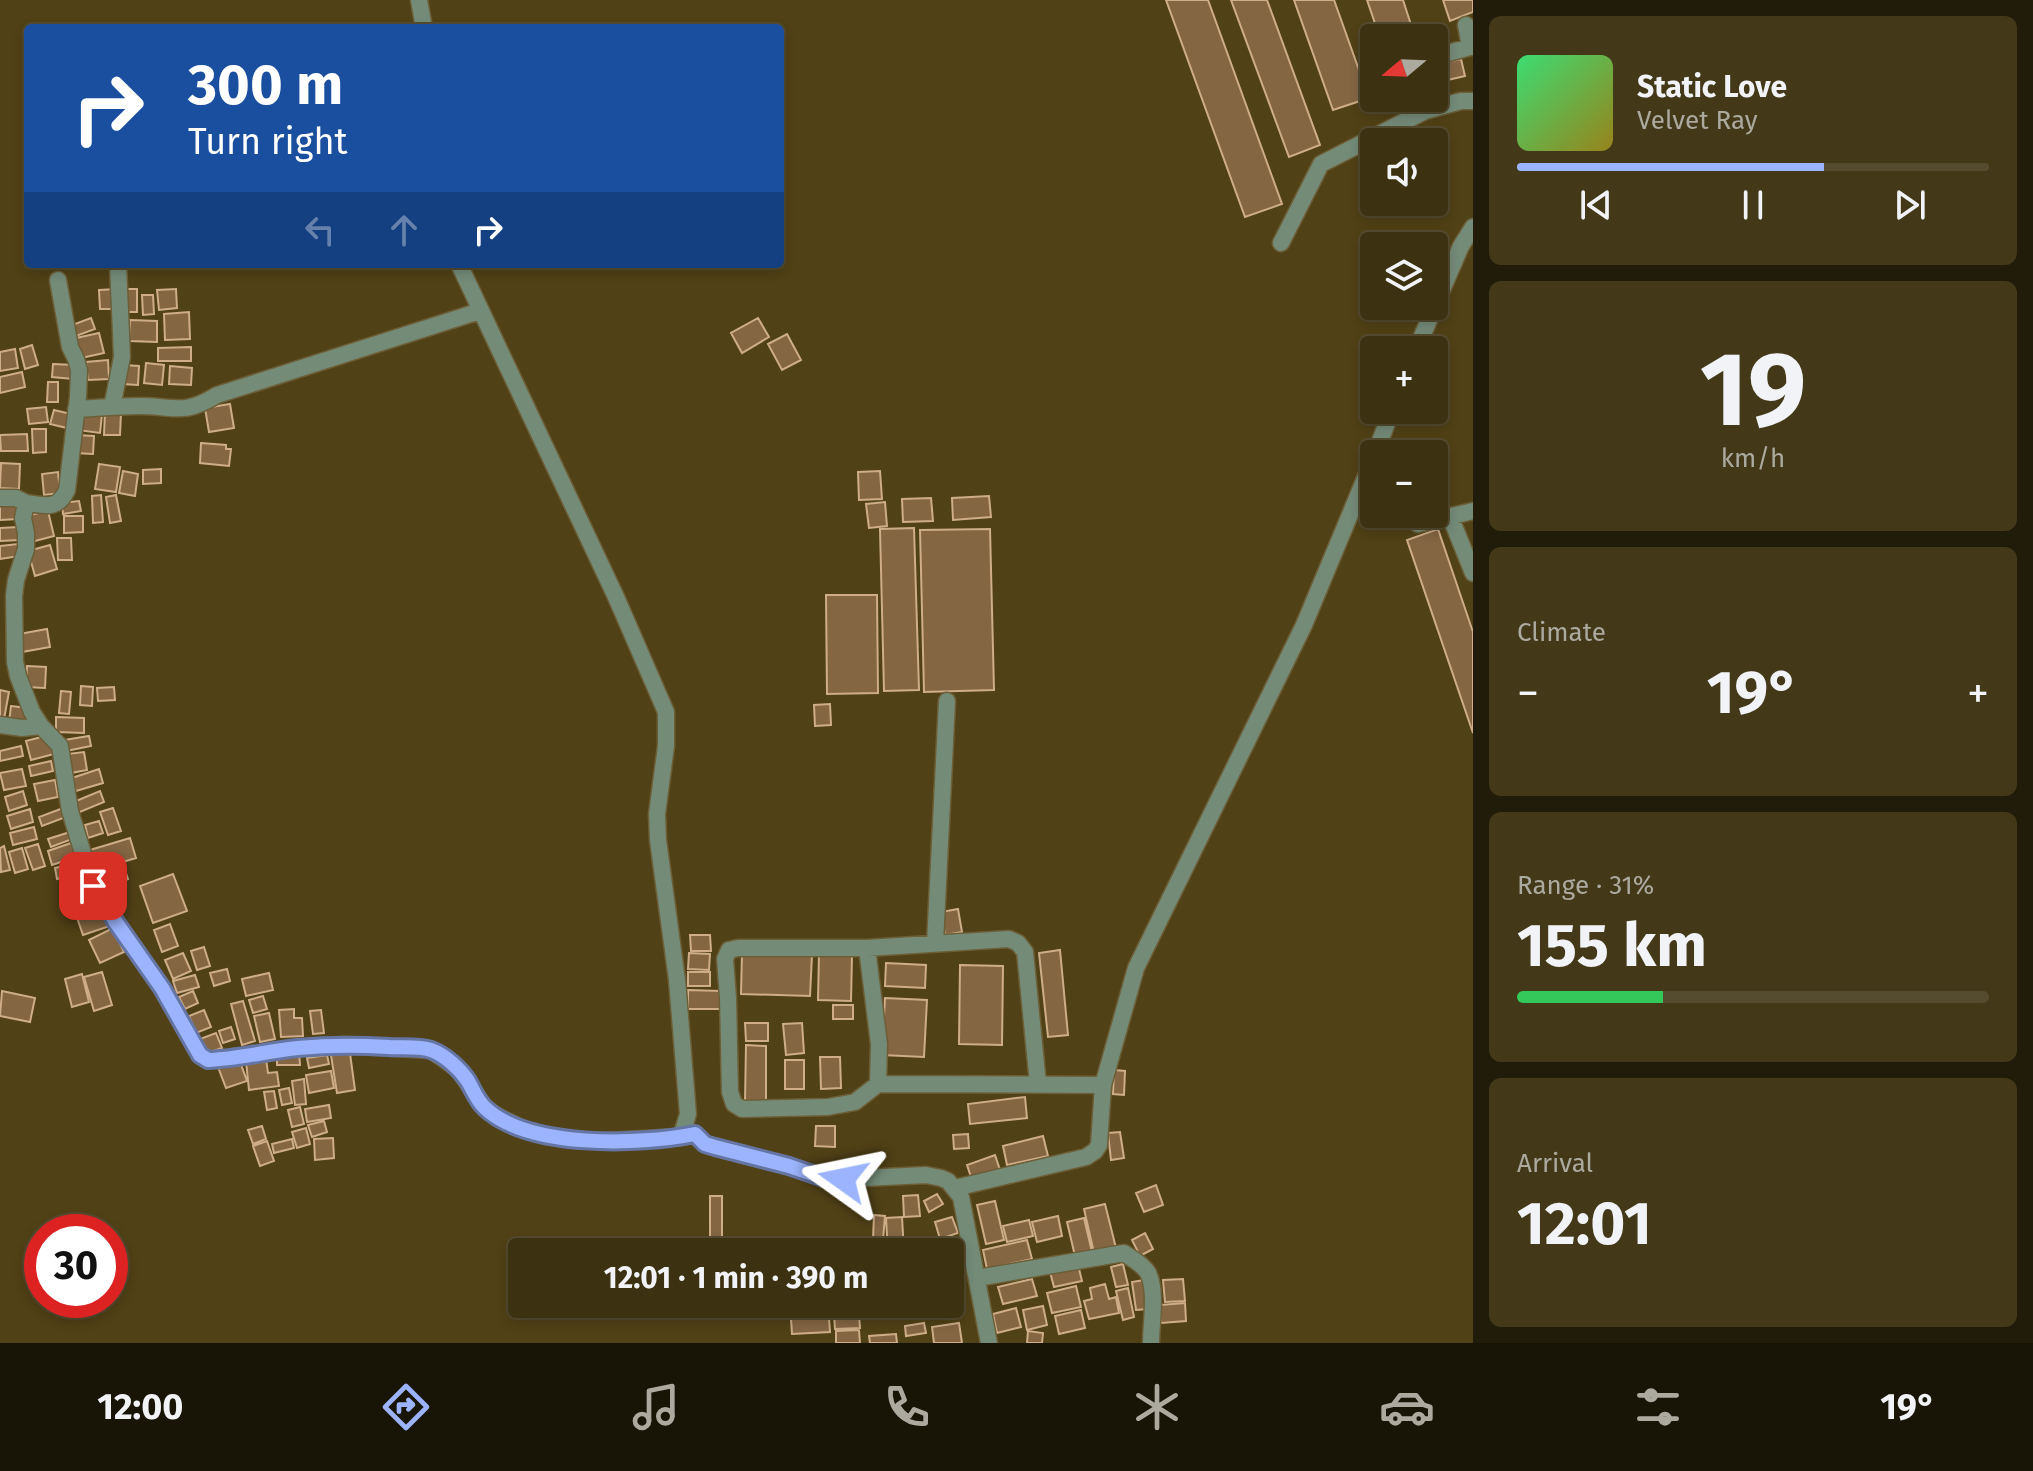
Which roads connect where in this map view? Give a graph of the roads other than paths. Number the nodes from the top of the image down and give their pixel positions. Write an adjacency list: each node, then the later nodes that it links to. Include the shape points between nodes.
1 (419, 0): 2 (street)
2 (423, 24)
3 (1466, 25): 4 (street)
4 (1472, 47): 5 (street)
5 (1448, 53)
6 (1473, 101): 8 (street, via 1425,111 1321,164)
7 (1473, 227): 13 (street)
8 (1281, 243)
9 (118, 268): 14 (street, via 122,357)
10 (461, 268): 12 (street)
11 (58, 280): 15 (street, via 79,370)
12 (480, 311): 14 (street, via 188,408); 30 (street, via 666,712 657,814 688,1114)
13 (1422, 336)
14 (112, 407): 15 (street)
15 (76, 409): 18 (street, via 62,501)
16 (1360, 489): 29 (street, via 1304,625 1136,968)
17 (0, 498): 18 (street)
18 (26, 503): 24 (street, via 26,549 14,596 15,662 24,695)
19 (1473, 511): 20 (street)
20 (1450, 516): 21 (street)
21 (1473, 573)
22 (947, 701): 25 (street)
23 (0, 725): 24 (street)
24 (41, 726): 30 (street, via 60,746 70,811 93,886 200,1055 208,1060 343,1045 431,1050 458,1069 484,1107 523,1129 577,1140)
25 (935, 944): 26 (street); 28 (street, via 1009,939 1025,952)
26 (867, 948): 27 (street, via 879,1044); 27 (street, via 729,950 725,959 730,1092 742,1109 828,1107 855,1102)
27 (878, 1084): 28 (street)
28 (1038, 1084): 29 (street)
29 (1103, 1085): 31 (street, via 1095,1151)
30 (681, 1137): 31 (street, via 695,1134 705,1144 826,1178 926,1175)
31 (955, 1188): 32 (street)
32 (977, 1278): 33 (street); 34 (street, via 1124,1253 1149,1275)
33 (989, 1343)
34 (1151, 1343)

